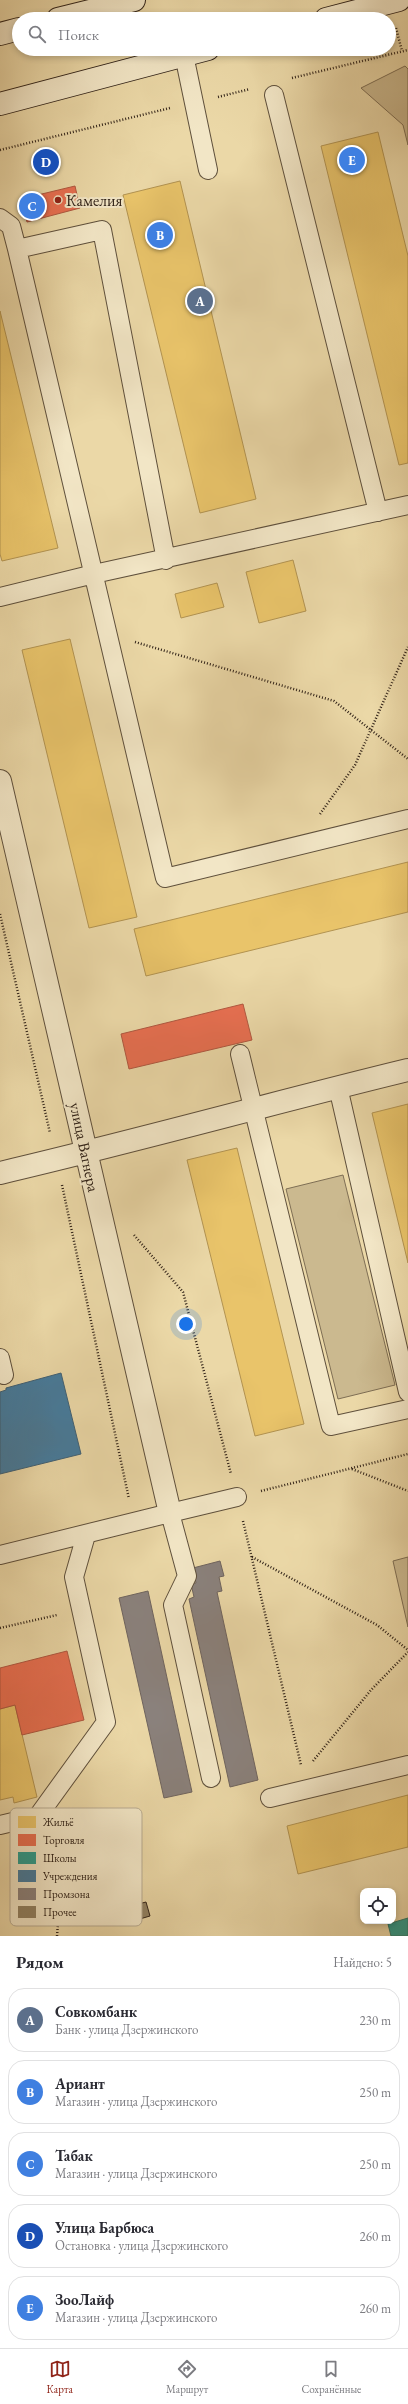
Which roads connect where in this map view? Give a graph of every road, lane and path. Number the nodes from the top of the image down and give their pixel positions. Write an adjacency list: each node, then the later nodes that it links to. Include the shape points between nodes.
1 (134, 0): 3 (street)
2 (399, 0): 4 (street)
3 (86, 12)
4 (353, 12)
5 (12, 31): 6 (street)
6 (0, 34)
7 (180, 56): 10 (street)
8 (184, 56): 11 (lane)
9 (274, 95): 15 (lane)
10 (0, 104)
11 (208, 170)
12 (0, 218): 13 (lane, via 10,226)
13 (17, 249): 16 (lane, via 102,230); 17 (lane)
14 (408, 505): 15 (lane)
15 (378, 512): 16 (lane)
16 (166, 560): 17 (lane)
17 (94, 574): 18 (lane); 19 (lane)
18 (0, 597)
19 (107, 634): 21 (path, via 334,701); 25 (lane, via 165,878)
20 (408, 647): 21 (path)
21 (370, 728): 22 (path); 25 (path, via 355,765)
22 (408, 759)
23 (0, 781): 31 (street, улица Вагнера)
24 (408, 819): 25 (lane)
25 (297, 846)
26 (0, 914): 32 (path)
27 (240, 1054): 30 (lane)
28 (408, 1070): 29 (street)
29 (338, 1087): 30 (street); 34 (lane)
30 (254, 1108): 31 (street); 35 (lane, via 331,1426)
31 (87, 1153): 32 (street); 40 (street, улица Вагнера, via 92,1186)
32 (57, 1160): 33 (street); 41 (path)
33 (0, 1173)
34 (408, 1392)
35 (408, 1409)
36 (408, 1454): 37 (path)
37 (352, 1468): 38 (path); 39 (path)
38 (408, 1491)
39 (237, 1497): 40 (lane)
40 (170, 1513): 41 (lane); 50 (lane, via 187,1576 173,1605)
41 (134, 1523): 42 (lane)
42 (86, 1535): 43 (lane); 45 (lane, via 74,1577)
43 (0, 1555)
44 (251, 1557): 47 (path, via 377,1625)
45 (81, 1609): 46 (path); 52 (lane, via 106,1722)
46 (0, 1628)
47 (408, 1651): 48 (path, via 371,1690)
48 (312, 1762)
49 (408, 1765): 51 (lane)
50 (210, 1778)
51 (270, 1798)
52 (44, 1808)
53 (10, 1823): 54 (lane)
54 (0, 1825)

